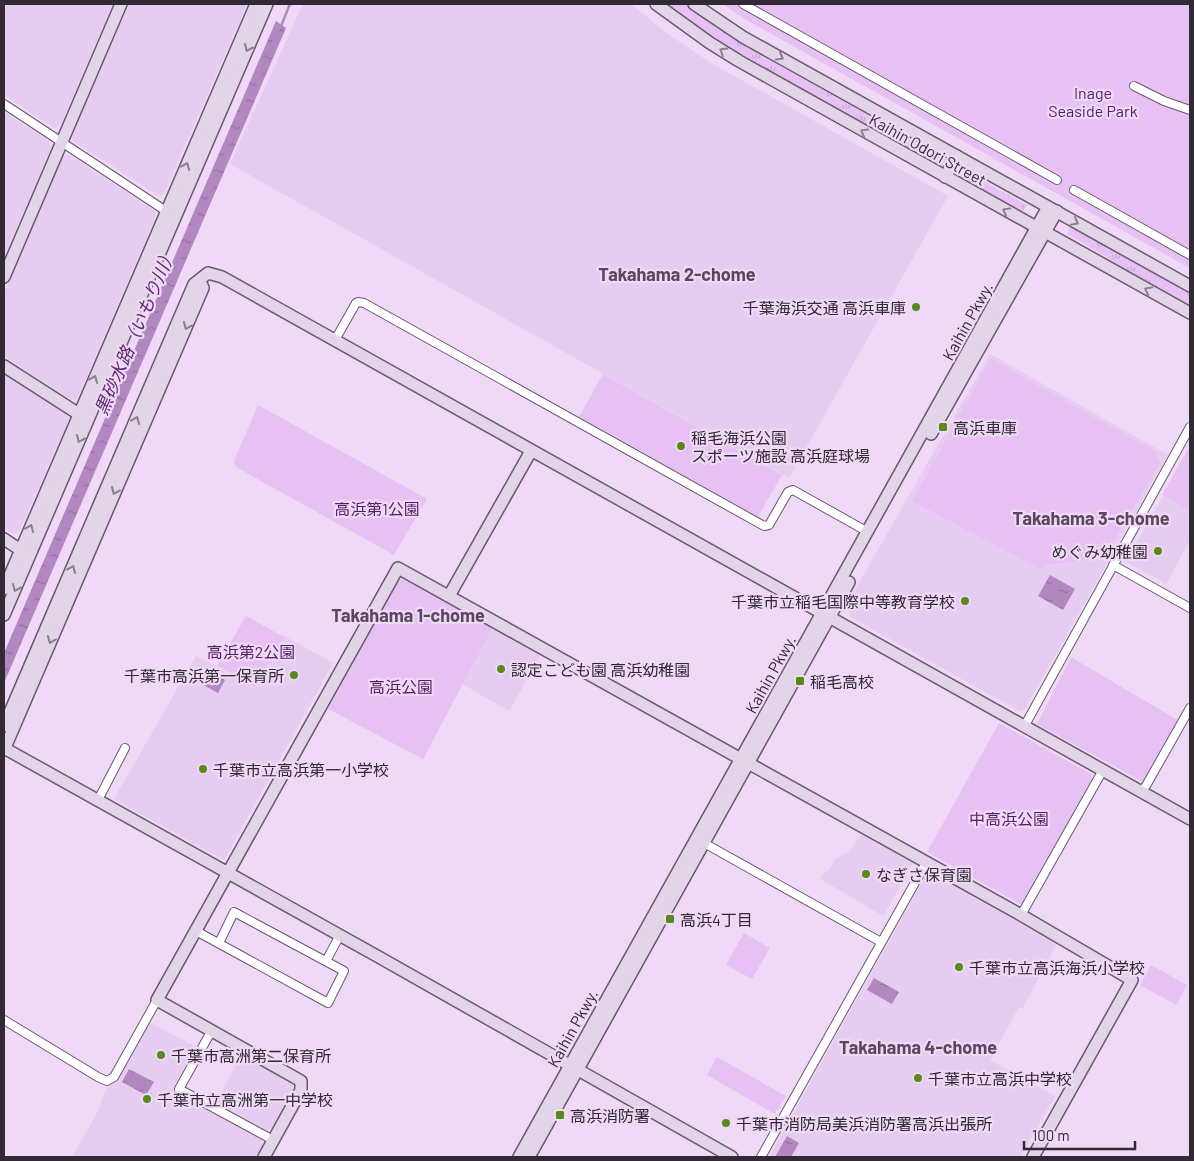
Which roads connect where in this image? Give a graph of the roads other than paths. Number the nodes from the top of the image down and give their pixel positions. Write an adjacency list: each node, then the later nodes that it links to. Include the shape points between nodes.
1 (121, 4): 10 (street)
2 (256, 4): 16 (street, one-way to 2)
3 (267, 4): 16 (street, one-way to 16)
4 (656, 4): 12 (street, Kaihin Odori Street, one-way to 4, via 710,43)
5 (694, 4): 11 (street, Kaihin Odori Street, one-way to 11, via 743,36)
6 (743, 4): 13 (street)
7 (1134, 86): 9 (street)
8 (4, 104): 10 (street)
9 (1190, 110)
10 (62, 142): 16 (street); 19 (street)
11 (957, 156): 12 (street); 15 (street, Kaihin Odori Street)
12 (945, 177): 17 (street, Kaihin Odori Street, one-way to 12)
13 (1057, 180)
14 (1074, 190): 18 (street)
15 (1053, 209): 17 (street, Kaihin Pkwy.); 21 (street, Kaihin Odori Street, one-way to 21)
16 (171, 214): 25 (street)
17 (1041, 230): 22 (street, Kaihin Odori Street, one-way to 17); 28 (street, Kaihin Pkwy.); 36 (street, Kaihin Pkwy.)
18 (1190, 255)
19 (4, 277)
20 (200, 281): 23 (street, via 208,273 222,277); 39 (street, one-way to 20, via 194,284); 41 (street, one-way to 41, via 203,288)
21 (1190, 286)
22 (1190, 313)
23 (335, 340): 27 (street); 28 (street, via 356,303 364,303 764,526 769,525 788,492 793,490)
24 (4, 366): 25 (street)
25 (83, 418): 30 (street)
26 (1190, 427): 31 (street)
27 (530, 451): 33 (street); 36 (street)
28 (868, 532): 36 (street, Kaihin Pkwy.)
29 (4, 538): 30 (street)
30 (25, 553): 32 (street); 35 (street, one-way to 35)
31 (1113, 565): 34 (street); 38 (street)
32 (4, 589)
33 (449, 596): 42 (street); 49 (street, via 398,568)
34 (1190, 608)
35 (4, 615)
36 (826, 615): 38 (street); 42 (street, Kaihin Pkwy.)
37 (1190, 708): 44 (street)
38 (1024, 725): 43 (street)
39 (4, 726)
40 (125, 748): 45 (street)
41 (4, 749): 45 (street)
42 (745, 761): 47 (street, Kaihin Pkwy.); 48 (street); 59 (street, Kaihin Pkwy.)
43 (1103, 770): 44 (street); 50 (street)
44 (1142, 791): 46 (street)
45 (98, 800): 49 (street)
46 (1190, 819)
47 (704, 843): 53 (street); 59 (street, Kaihin Pkwy.)
48 (926, 863): 50 (street); 53 (street)
49 (228, 873): 51 (street); 52 (street)
50 (1021, 915): 66 (street, via 1132,980)
51 (196, 931): 54 (street); 56 (street)
52 (340, 935): 55 (street); 59 (street)
53 (881, 942): 65 (street)
54 (219, 943): 55 (street, via 234,912); 55 (street, via 328,1003 344,971)
55 (326, 961)
56 (158, 1000): 57 (street, via 114,1077 107,1081); 58 (street)
57 (4, 1020)
58 (212, 1030): 60 (street, via 301,1080 301,1090); 60 (street, via 180,1089)
59 (574, 1067): 62 (street, Kaihin Pkwy.); 63 (street, Kaihin Pkwy.); 64 (street)
60 (273, 1140): 61 (street)
61 (264, 1157)
62 (519, 1157)
63 (528, 1157)
64 (732, 1157)
65 (761, 1157)
66 (1033, 1157)

